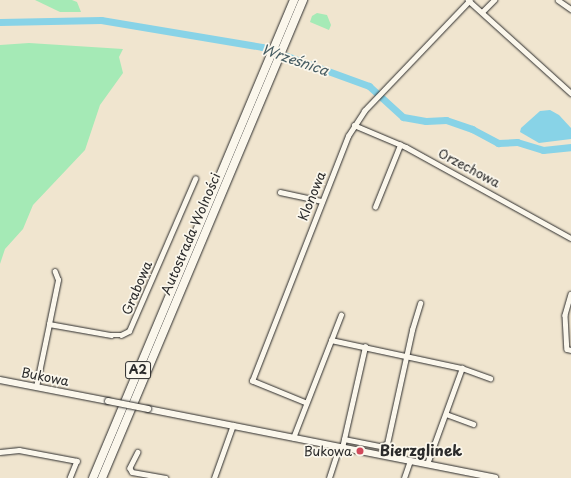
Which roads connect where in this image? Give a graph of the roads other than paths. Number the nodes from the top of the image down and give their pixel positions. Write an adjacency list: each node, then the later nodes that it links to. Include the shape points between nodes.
1 (294, 0): 8 (highway, Autostrada Wolności / A2)
2 (303, 0): 8 (highway, Autostrada Wolności / A2)
3 (469, 0): 7 (street); 11 (street, Klonowa)
4 (494, 0): 7 (street)
5 (558, 0): 6 (street)
6 (571, 7)
7 (483, 11): 10 (street)
8 (279, 44): 9 (highway, Autostrada Wolności / A2)
9 (273, 59): 43 (highway, Autostrada Wolności / A2); 44 (highway, Autostrada Wolności / A2)
10 (571, 92)
11 (354, 125): 12 (street, Orzechowa); 15 (street, Klonowa)
12 (400, 145): 16 (street); 17 (street, Orzechowa)
13 (195, 179): 22 (street, Grabowa, via 129,330 121,335 111,335)
14 (280, 192): 15 (street)
15 (322, 201): 31 (street, Klonowa, via 252,381)
16 (375, 207)
17 (571, 238)
18 (55, 272): 22 (street, via 58,280)
19 (571, 295): 25 (street, via 565,315)
20 (420, 303): 26 (street)
21 (341, 315): 23 (street)
22 (49, 324): 30 (street)
23 (331, 340): 24 (street); 31 (street)
24 (365, 347): 26 (street); 36 (street)
25 (569, 350)
26 (406, 356): 27 (street); 36 (street, via 387,444 381,446)
27 (462, 368): 28 (street); 32 (street)
28 (490, 378)
29 (0, 380): 30 (main road, Bukowa)
30 (36, 386): 34 (main road, Bukowa, bridge)
31 (306, 402): 35 (street)
32 (446, 414): 33 (street); 41 (street)
33 (474, 424)
34 (233, 426): 35 (main road); 46 (street)
35 (293, 438): 37 (main road)
36 (344, 439): 37 (street)
37 (341, 447): 40 (main road); 47 (street)
38 (0, 452): 42 (street, via 19,450 77,461)
39 (138, 452): 45 (street, via 130,468 132,472)
40 (410, 461): 41 (main road); 48 (street)
41 (427, 464): 49 (main road)
42 (70, 478)
43 (93, 478)
44 (102, 478)
45 (165, 478)
46 (214, 478)
47 (329, 478)
48 (404, 478)
49 (495, 478)

